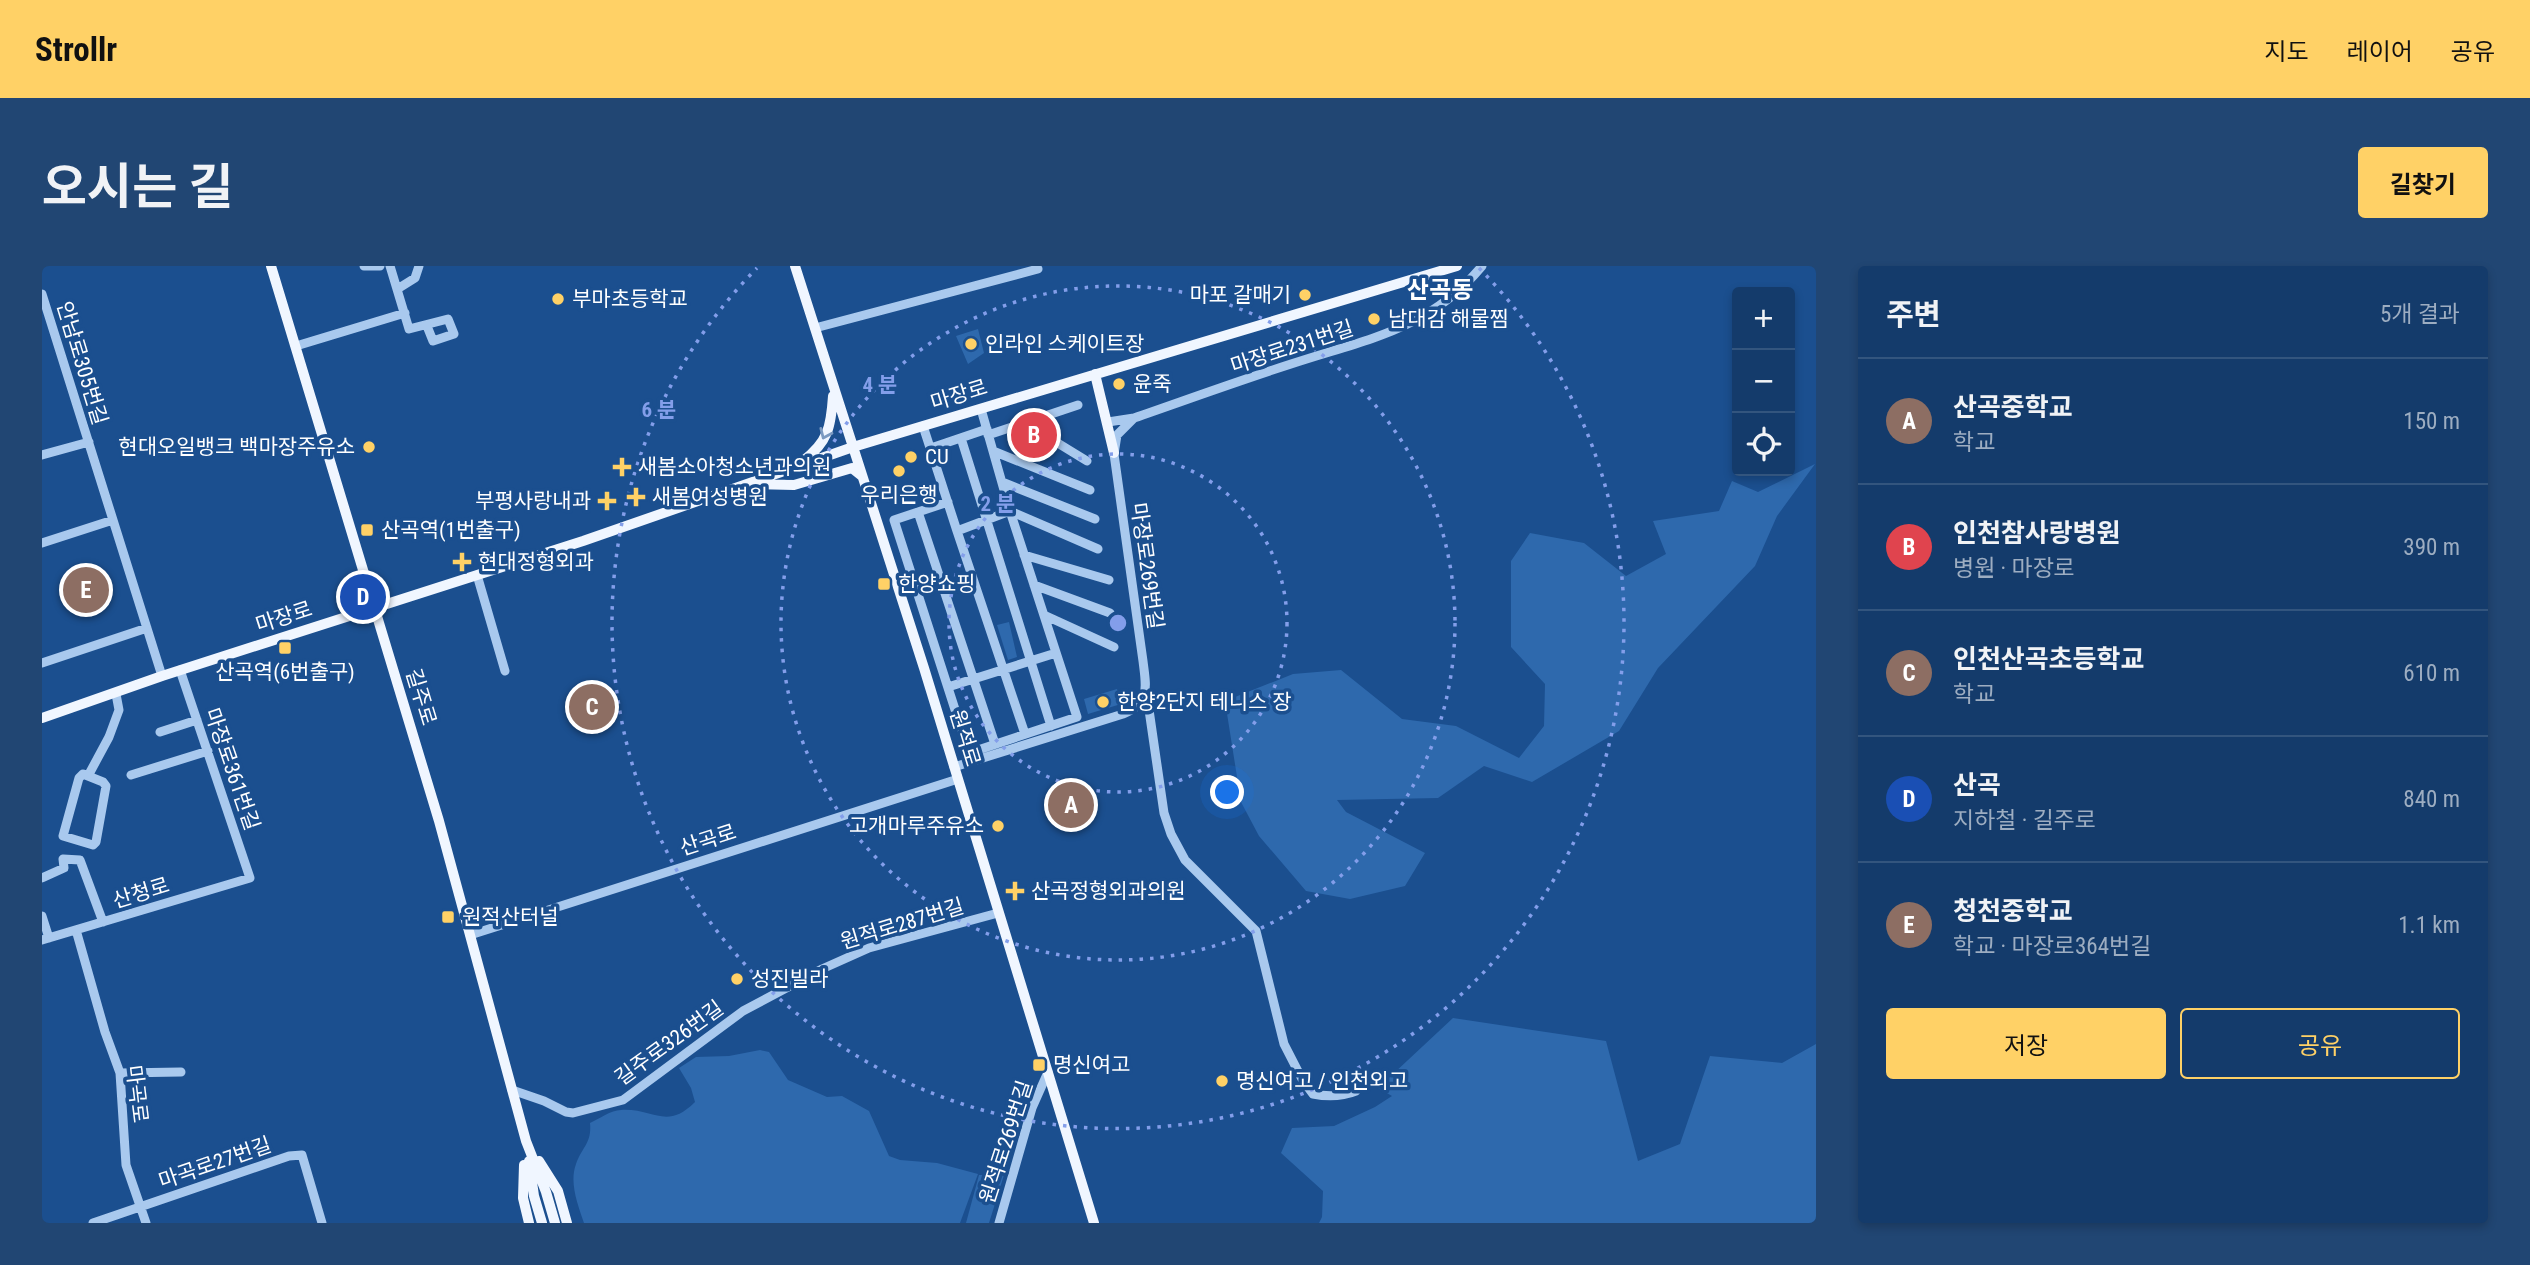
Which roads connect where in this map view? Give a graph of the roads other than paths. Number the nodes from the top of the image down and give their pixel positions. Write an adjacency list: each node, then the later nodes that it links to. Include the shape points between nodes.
1 (271, 266): 15 (main road, 길주로)
2 (364, 266): 3 (street)
3 (380, 266)
4 (390, 266): 10 (street)
5 (419, 266): 10 (street, via 415,278)
6 (795, 266): 14 (main road, 원적로)
7 (1457, 266): 16 (main road, 마장로)
8 (1482, 266): 20 (street, 마장로231번길, via 1434,310 1386,336)
9 (1038, 269): 14 (street)
10 (399, 288): 12 (street)
11 (42, 294): 26 (street, 안남로305번길)
12 (405, 313): 13 (street, via 409,329); 15 (street)
13 (427, 326)
14 (815, 328): 17 (main road, 원적로)
15 (296, 346): 51 (main road, 길주로)
16 (1095, 374): 19 (main road, 마장로); 21 (main road)
17 (834, 390): 27 (main road, 원적로); 33 (main road, one-way to 33, via 827,434 818,449)
18 (1078, 405): 22 (street)
19 (981, 409): 23 (main road, 마장로); 24 (street)
20 (1134, 418): 21 (street, 마장로231번길); 30 (street, via 1117,435)
21 (1108, 422): 30 (main road)
22 (1025, 423): 24 (street); 32 (street)
23 (923, 426): 27 (main road, 마장로); 28 (street)
24 (988, 432): 25 (street); 29 (street)
25 (961, 438): 28 (street); 43 (street)
26 (89, 442): 31 (street); 42 (street, 안남로305번길)
27 (853, 447): 33 (main road, 마장로); 34 (main road, 원적로)
28 (931, 448): 38 (street)
29 (993, 451): 35 (street); 37 (street)
30 (1114, 453): 66 (street, 마장로269번길, via 1146,685)
31 (42, 455)
32 (1087, 460)
33 (796, 467): 36 (main road, 마장로)
34 (862, 476): 36 (main road, via 852,468 794,485); 74 (main road, 원적로)
35 (1002, 482): 39 (street); 41 (street)
36 (749, 484): 48 (main road, 마장로)
37 (1090, 490)
38 (948, 502): 40 (street); 44 (street)
39 (1010, 511): 43 (street); 46 (street); 47 (street)
40 (918, 512): 63 (street); 64 (street, via 894,520)
41 (1095, 519)
42 (113, 520): 45 (street); 54 (street, 안남로305번길)
43 (987, 520): 44 (street); 57 (street)
44 (957, 531): 59 (street)
45 (42, 543)
46 (1098, 549)
47 (1024, 555): 49 (street); 50 (street)
48 (477, 575): 51 (main road, 마장로); 61 (street)
49 (1109, 580)
50 (1034, 585): 52 (street); 53 (street)
51 (374, 608): 60 (main road, 마장로); 84 (main road, 길주로)
52 (1110, 613)
53 (1044, 615): 55 (street); 56 (street)
54 (147, 628): 58 (street); 62 (street, 안남로305번길)
55 (1114, 647)
56 (1056, 653): 57 (street); 69 (street, via 1077,717)
57 (1031, 661): 59 (street); 69 (street)
58 (42, 663)
59 (1004, 669): 63 (street); 71 (street)
60 (180, 670): 62 (main road, 마장로); 68 (street, 마장로361번길)
61 (505, 671)
62 (162, 676): 65 (main road, 마장로)
63 (974, 679): 64 (street); 72 (street)
64 (948, 687): 72 (street, via 969,753)
65 (116, 694): 67 (main road, 마장로); 76 (street, via 118,710 109,737)
66 (1144, 698): 74 (street, via 1137,709); 91 (street, via 1171,834 1185,860 1256,931 1284,1044 1302,1079 1313,1094 1344,1096)
67 (42, 718)
68 (197, 720): 70 (street); 73 (street, 마장로361번길)
69 (1051, 726): 71 (street)
70 (160, 732)
71 (1025, 734): 72 (street)
72 (995, 744)
73 (208, 751): 75 (street); 79 (street, 마장로361번길)
74 (954, 767): 77 (main road, 원적로)
75 (131, 775)
76 (88, 776): 76 (street, via 79,778 63,836 93,845 106,786)
77 (958, 779): 80 (main road, 원적로); 84 (street, 산곡로)
78 (42, 878): 82 (street, via 64,868 63,859 80,860)
79 (250, 878): 82 (street, 산청로)
80 (998, 913): 86 (street, 원적로287번길, via 869,948); 88 (main road, 원적로)
81 (42, 916): 85 (street)
82 (103, 922): 83 (street, 산청로)
83 (76, 930): 85 (street, 산청로); 89 (street, 마곡로)
84 (470, 935): 90 (main road, 길주로)
85 (45, 939)
86 (743, 1011): 90 (street, 길주로326번길, via 623,1100 573,1113)
87 (181, 1072): 89 (street)
88 (1048, 1072): 101 (street, 원적로269번길, via 1032,1108); 102 (main road, 원적로)
89 (120, 1073): 93 (street, 마곡로, via 126,1166)
90 (512, 1090): 92 (main road, 길주로)
91 (1356, 1091)
92 (526, 1141): 97 (main road, via 523,1198); 98 (main road, 길주로); 99 (main road, 길주로); 100 (main road, via 558,1191)
93 (140, 1207): 94 (street, 마곡로27번길); 95 (street, 마곡로); 96 (street, 마곡로27번길, via 302,1155)
94 (93, 1223)
95 (146, 1223)
96 (322, 1223)
97 (529, 1223)
98 (542, 1223)
99 (555, 1223)
100 (567, 1223)
101 (999, 1223)
102 (1094, 1223)

